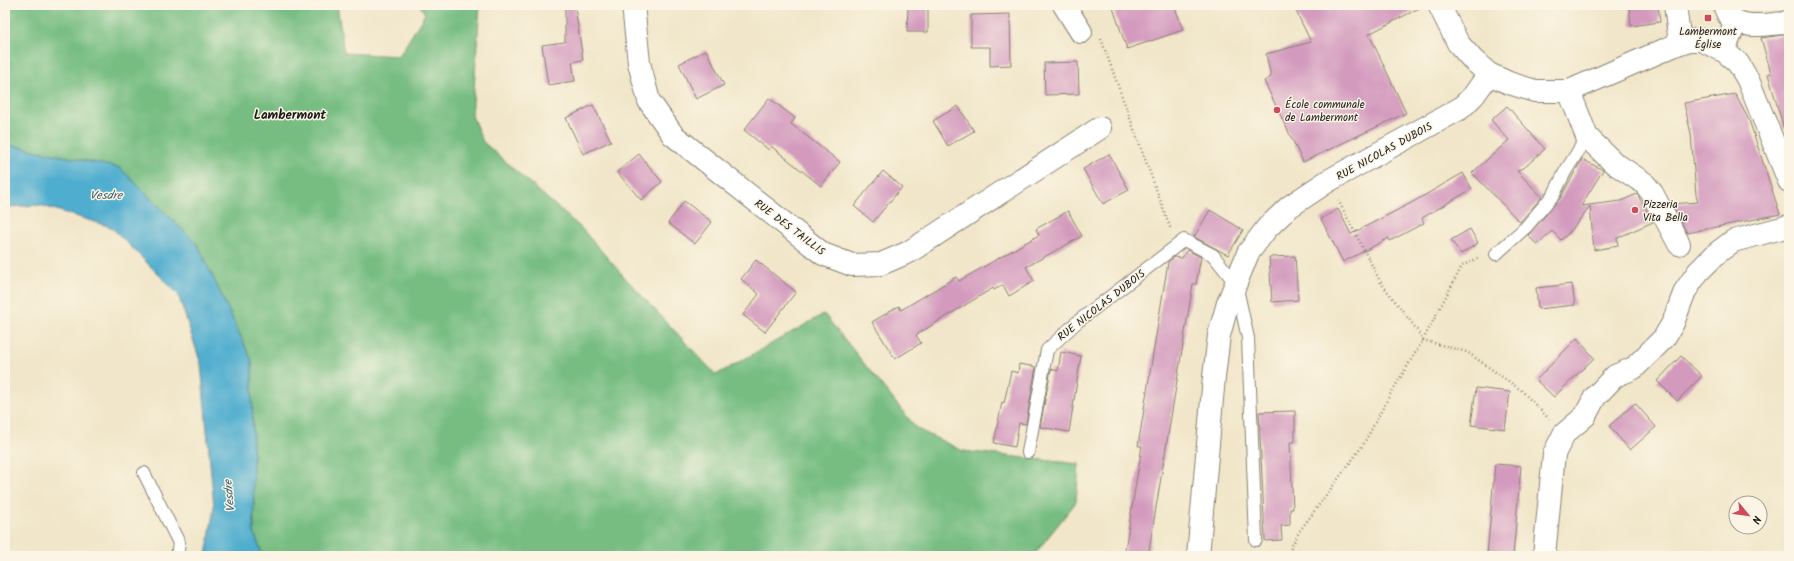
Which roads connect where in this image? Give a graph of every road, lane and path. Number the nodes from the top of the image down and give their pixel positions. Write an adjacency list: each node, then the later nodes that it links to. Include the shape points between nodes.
1 (633, 5): 12 (street, RUE DES TAILLIS, via 639,63 649,101 673,135 823,254 852,265 881,264 909,252)
2 (1064, 5): 7 (street)
3 (1439, 5): 10 (street, via 1458,42 1472,60)
4 (1675, 5): 8 (street)
5 (1730, 13): 6 (street, via 1750,25); 9 (street)
6 (1789, 22)
7 (1081, 32): 17 (path, via 1100,37 1170,229)
8 (1680, 42): 9 (street, via 1701,40); 11 (street)
9 (1724, 51): 15 (street, via 1738,63 1748,80)
10 (1490, 74): 11 (street, via 1535,91); 14 (street, RUE NICOLAS DUBOIS, via 1461,108)
11 (1569, 90): 13 (street)
12 (1100, 128)
13 (1587, 137): 18 (street, via 1614,163 1644,183 1652,192); 19 (lane, via 1554,194 1526,227)
14 (1328, 181): 20 (street, RUE NICOLAS DUBOIS, via 1289,207 1267,228 1248,254); 21 (path, via 1380,283)
15 (1789, 181)
16 (1789, 226): 22 (street, via 1733,241 1717,252 1698,272 1685,291 1673,324 1664,338 1634,368 1615,376 1595,396 1585,416)
17 (1184, 240): 20 (lane, via 1213,255); 23 (lane, RUE NICOLAS DUBOIS, via 1077,322 1047,350)
18 (1679, 244)
19 (1496, 254): 21 (path, via 1482,256 1462,266)
20 (1236, 284): 25 (lane, via 1248,338); 27 (street, RUE NICOLAS DUBOIS, via 1220,335 1214,377)
21 (1423, 340): 22 (path, via 1467,352 1521,390); 28 (path, via 1363,445 1299,532)
22 (1564, 434): 29 (street, via 1554,454)
23 (1028, 452)
24 (144, 473): 26 (lane, via 179,543)
25 (1256, 540)
26 (177, 556)
27 (1198, 556)
28 (1287, 556)
29 (1544, 556)

